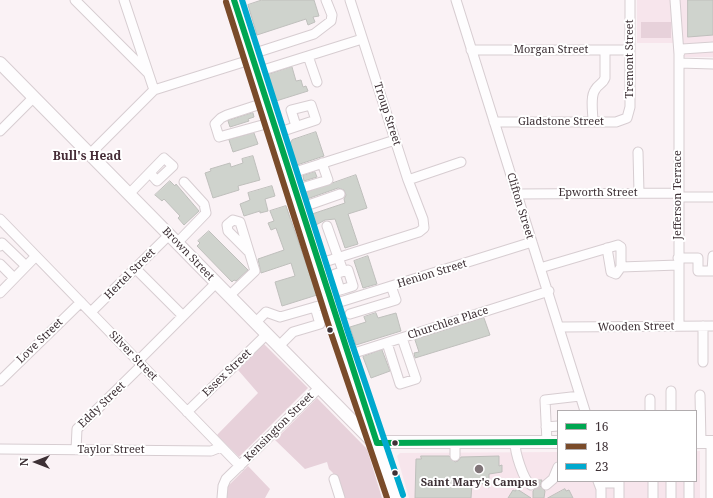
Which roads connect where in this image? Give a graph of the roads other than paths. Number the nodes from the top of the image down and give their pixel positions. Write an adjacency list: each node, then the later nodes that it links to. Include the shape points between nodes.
1 (75, 0): 21 (street)
2 (124, 0): 21 (street)
3 (234, 0): 16 (main road)
4 (326, 0): 16 (street, via 332,16 331,21 314,34)
5 (350, 0): 9 (street, Troup Street)
6 (456, 0): 11 (street, Clifton Street)
7 (630, 0): 13 (street, Tremont Street)
8 (675, 0): 14 (street, Jefferson Terrace)
9 (362, 39): 15 (street); 32 (street, Troup Street)
10 (713, 47): 14 (street, via 682,49)
11 (471, 50): 12 (street, Morgan Street); 27 (street, Clifton Street)
12 (605, 50): 13 (street, Morgan Street); 28 (street, via 604,82 593,94)
13 (630, 50): 26 (street, Tremont Street, via 630,107)
14 (679, 54): 18 (street, Jefferson Terrace)
15 (308, 56): 20 (street); 22 (street)
16 (253, 57): 20 (main road); 23 (street)
17 (0, 62): 24 (main road, Brown Street)
18 (679, 63): 19 (street); 46 (street, Jefferson Terrace)
19 (713, 64)
20 (257, 72): 25 (main road)
21 (148, 73): 23 (street)
22 (317, 82)
23 (154, 90): 34 (street)
24 (34, 97): 31 (street); 34 (main road, Brown Street)
25 (267, 102): 30 (main road); 30 (street, via 221,118 215,124 219,137)
26 (627, 118): 28 (street, Gladstone Street, via 616,122)
27 (494, 122): 28 (street, Gladstone Street); 45 (street, Clifton Street)
28 (593, 122)
29 (296, 126): 30 (street)
30 (275, 127): 38 (main road)
31 (0, 131)
32 (395, 140): 36 (street); 39 (street, Troup Street)
33 (638, 152): 42 (street)
34 (90, 154): 43 (main road, Brown Street)
35 (461, 162): 39 (street)
36 (322, 163): 38 (street); 41 (street, via 328,180)
37 (150, 173): 43 (street)
38 (289, 174): 41 (main road)
39 (408, 180): 58 (street, Troup Street, via 424,228 419,232)
40 (184, 182): 51 (street, Hertel Street, via 204,204 206,213)
41 (295, 190): 48 (main road)
42 (639, 193): 45 (street, Epworth Street); 46 (street, Epworth Street)
43 (129, 194): 51 (main road, Brown Street)
44 (340, 194): 48 (street)
45 (517, 194): 52 (street, Clifton Street)
46 (678, 195): 47 (street, Epworth Street); 59 (street, Jefferson Terrace)
47 (713, 197)
48 (300, 208): 61 (main road)
49 (0, 219): 56 (street, Silver Street)
50 (327, 226): 58 (street)
51 (173, 239): 64 (street, Hertel Street); 68 (main road, Brown Street)
52 (532, 242): 65 (street, Clifton Street); 69 (street, Henion Street)
53 (0, 246): 62 (street, via 2,244)
54 (607, 248): 63 (street, via 620,245); 63 (street, via 611,272 616,274); 65 (street)
55 (248, 251): 73 (street, via 254,271)
56 (36, 256): 62 (street); 75 (street, Silver Street)
57 (713, 256): 59 (street, via 712,271 698,271 698,258)
58 (338, 257): 61 (street); 66 (street)
59 (678, 261): 63 (street); 81 (street, Jefferson Terrace)
60 (0, 264): 67 (street)
61 (318, 264): 74 (main road)
62 (26, 266): 67 (street)
63 (621, 267)
64 (135, 268): 77 (street, Hertel Street); 79 (street)
65 (540, 268): 71 (street, Clifton Street)
66 (343, 271): 70 (street, via 335,274); 70 (street, via 348,270 353,286)
67 (14, 278): 72 (street)
68 (216, 283): 73 (main road, Brown Street); 79 (street, Eddy Street)
69 (391, 286): 74 (street, Henion Street); 78 (street, via 400,299)
70 (340, 290): 74 (street)
71 (549, 291): 84 (street, Clifton Street); 86 (street, Churchlea Place)
72 (0, 293)
73 (229, 296): 80 (main road, Brown Street)
74 (329, 299): 76 (street); 89 (main road)
75 (81, 302): 77 (street, Silver Street); 92 (street, Love Street)
76 (314, 307): 80 (street, via 280,317 266,312); 88 (street, via 320,324 293,332)
77 (91, 312): 91 (street, Silver Street)
78 (350, 314)
79 (183, 316): 91 (street, Eddy Street)
80 (255, 323): 85 (main road, Brown Street)
81 (679, 326): 82 (street, Wooden Street); 84 (street, Wooden Street)
82 (703, 326): 83 (street, Wooden Street); 90 (street, via 703,359)
83 (713, 326)
84 (560, 327): 96 (street, Clifton Street)
85 (266, 335): 88 (main road, Brown Street); 101 (street, Essex Street)
86 (402, 338): 87 (street, Churchlea Place); 87 (street, via 416,379 400,384)
87 (386, 343): 89 (street, Churchlea Place)
88 (278, 347): 93 (main road, Brown Street)
89 (348, 355): 106 (main road)
90 (713, 356)
91 (140, 363): 101 (street, Silver Street); 111 (street, Eddy Street, via 77,429)
92 (0, 381)
93 (319, 388): 106 (main road, Brown Street, via 369,439); 113 (street, Kensington Street)
94 (671, 391): 100 (street)
95 (700, 395): 105 (street)
96 (580, 396): 98 (street, Clifton Street); 103 (street, via 545,400)
97 (650, 399): 99 (street)
98 (585, 410)
99 (650, 410)
100 (671, 410)
101 (187, 412): 109 (street, Silver Street)
102 (557, 426): 103 (street)
103 (546, 427): 104 (street)
104 (552, 442): 108 (main road)
105 (705, 442): 131 (street)
106 (377, 443): 107 (main road); 125 (main road)
107 (455, 443): 108 (main road); 112 (street)
108 (515, 443): 121 (street, via 526,480)
109 (221, 447): 111 (street, Taylor Street, via 213,450); 113 (street, Silver Street)
110 (0, 449): 111 (street, Taylor Street)
111 (76, 450)
112 (455, 456)
113 (240, 466): 123 (street, via 223,484)
114 (557, 469): 122 (street, via 553,479)
115 (334, 479): 124 (street)
116 (598, 482): 117 (street); 126 (street)
117 (619, 482): 127 (street)
118 (653, 482): 128 (street)
119 (672, 482): 129 (street)
120 (689, 482): 130 (street)
121 (531, 485)
122 (546, 485)
123 (222, 498)
124 (340, 498)
125 (395, 498)
126 (601, 498)
127 (619, 498)
128 (653, 498)
129 (672, 498)
130 (689, 498)
131 (711, 498)

